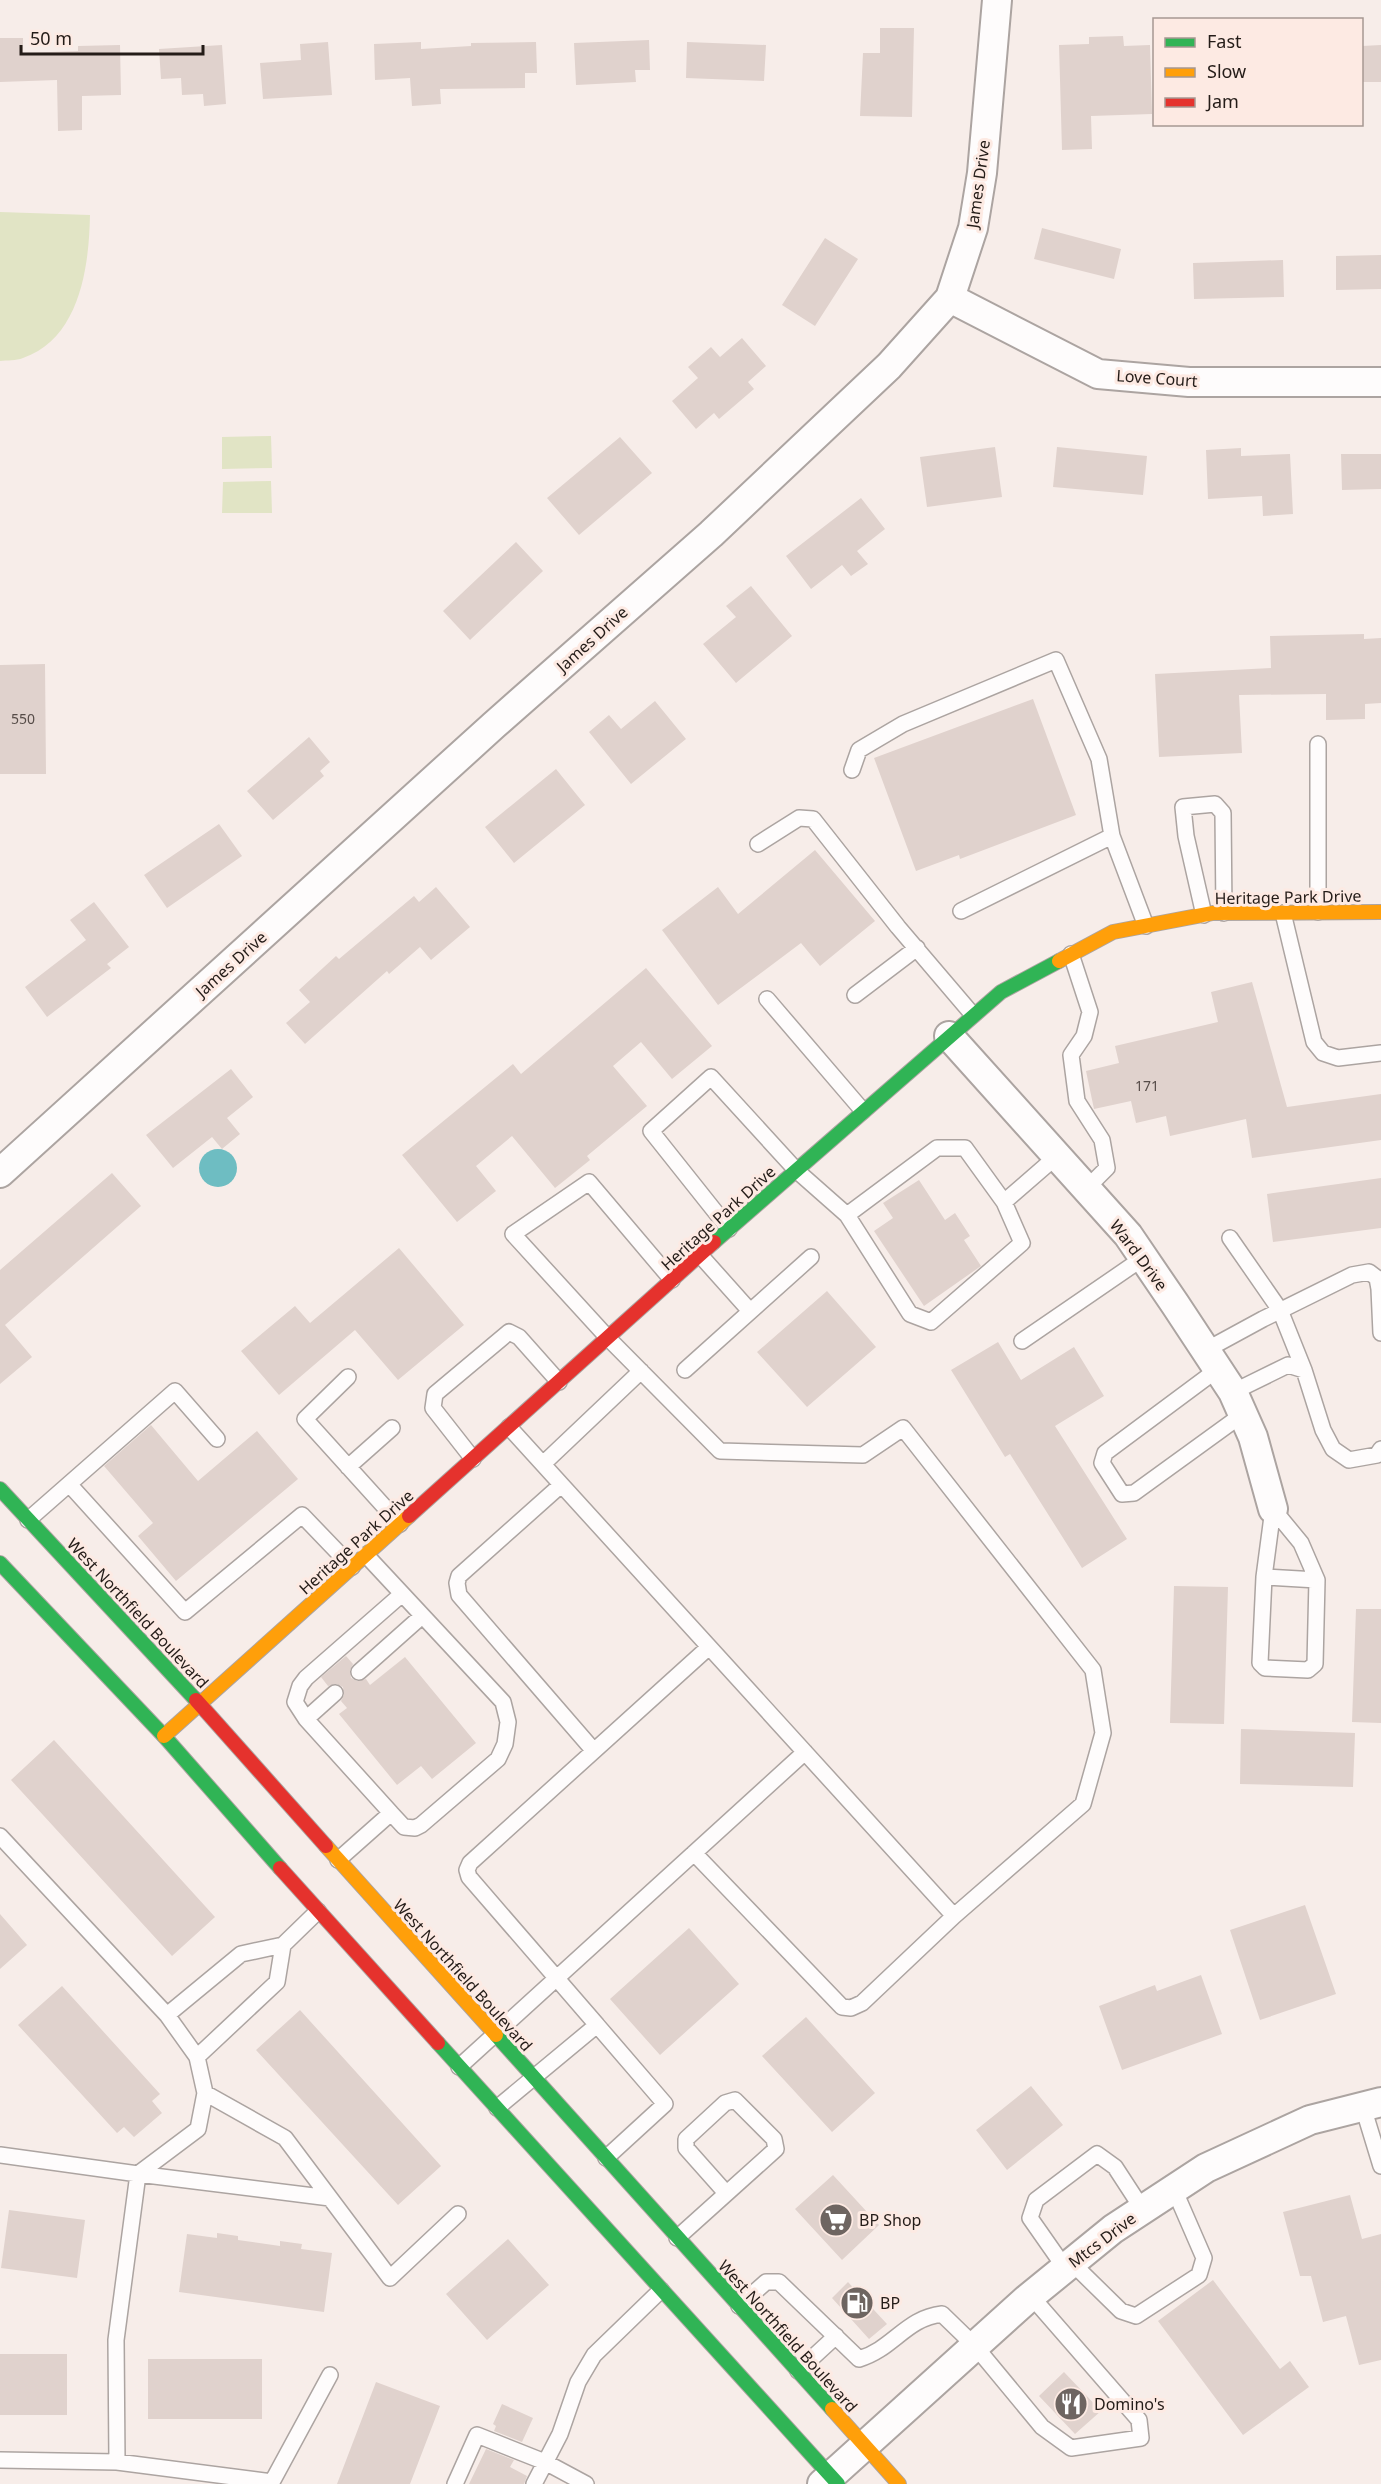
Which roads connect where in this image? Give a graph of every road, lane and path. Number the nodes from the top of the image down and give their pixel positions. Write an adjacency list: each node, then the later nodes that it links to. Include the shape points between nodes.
1 (997, 0): 2 (street, James Drive, via 974,228)
2 (951, 298): 3 (street, Love Court, via 1098,374 1189,381); 25 (street, James Drive, via 889,366 711,534)
3 (1381, 382)
4 (1318, 744): 9 (lane)
5 (852, 770): 6 (lane, via 859,750 903,724 1056,660 1099,759)
6 (1112, 836): 8 (lane); 14 (lane)
7 (758, 844): 15 (lane, via 799,818 813,819)
8 (961, 911)
9 (1318, 912): 10 (main road, Heritage Park Drive); 12 (main road, Heritage Park Drive)
10 (1381, 912)
11 (1224, 913): 12 (main road, Heritage Park Drive); 13 (main road, Heritage Park Drive); 13 (lane, via 1223,813 1215,804 1183,807)
12 (1283, 913): 21 (lane, via 1314,1042 1323,1053 1338,1058)
13 (1204, 915): 14 (main road, Heritage Park Drive)
14 (1146, 926): 16 (main road, Heritage Park Drive, via 1113,932)
15 (917, 948): 17 (lane); 19 (lane)
16 (1071, 954): 19 (main road, Heritage Park Drive, via 1001,992); 26 (lane, via 1090,1012 1084,1036 1071,1055 1077,1101 1102,1140 1107,1168)
17 (855, 995)
18 (767, 999): 22 (lane)
19 (973, 1015): 20 (main road, Heritage Park Drive)
20 (949, 1036): 22 (main road, Heritage Park Drive); 23 (street, Ward Drive)
21 (1381, 1053)
22 (863, 1111): 24 (main road, Heritage Park Drive)
23 (1056, 1156): 26 (street, Ward Drive); 27 (lane)
24 (796, 1170): 28 (lane); 29 (main road, Heritage Park Drive); 29 (lane, via 711,1077 651,1131)
25 (0, 1173)
26 (1086, 1189): 33 (street, Ward Drive, via 1128,1235)
27 (1004, 1202): 28 (lane, via 965,1148 937,1148); 28 (lane, via 1022,1243 931,1322 910,1314)
28 (847, 1215)
29 (729, 1229): 31 (main road, Heritage Park Drive)
30 (1230, 1238): 35 (lane)
31 (700, 1255): 34 (main road, Heritage Park Drive); 36 (lane)
32 (811, 1257): 36 (lane)
33 (1143, 1258): 39 (lane); 44 (street, Ward Drive)
34 (672, 1281): 38 (main road, Heritage Park Drive); 38 (lane, via 588,1182 513,1234)
35 (1280, 1310): 37 (lane, via 1352,1275 1369,1272 1377,1278); 41 (lane); 44 (lane, via 1263,1319)
36 (750, 1311): 40 (lane)
37 (1381, 1333)
38 (608, 1338): 42 (lane); 45 (main road, Heritage Park Drive)
39 (1022, 1341)
40 (685, 1370)
41 (1304, 1370): 44 (lane, via 1288,1365); 49 (lane, via 1333,1449 1349,1460 1377,1455)
42 (641, 1371): 51 (lane); 80 (lane, via 720,1451 863,1455 903,1428 1093,1670 1103,1733 1083,1804)
43 (348, 1377): 52 (lane, via 305,1419)
44 (1225, 1381): 44 (lane, via 1105,1453 1102,1463 1122,1494 1134,1493); 56 (street, Ward Drive, via 1253,1437)
45 (559, 1382): 46 (main road, Heritage Park Drive); 50 (lane, via 519,1337 509,1332 435,1394 433,1408)
46 (509, 1426): 50 (main road, Heritage Park Drive); 51 (lane)
47 (392, 1428): 52 (lane)
48 (217, 1439): 53 (lane, via 175,1391)
49 (1381, 1449)
50 (473, 1459): 58 (main road, Heritage Park Drive)
51 (543, 1464): 54 (lane)
52 (348, 1467): 58 (lane)
53 (69, 1484): 57 (lane); 61 (lane, via 185,1612 302,1515)
54 (561, 1485): 66 (lane); 72 (lane, via 459,1576 457,1590)
55 (0, 1490): 57 (main road, West Northfield Boulevard)
56 (1273, 1509): 62 (lane); 63 (lane, via 1301,1543)
57 (28, 1520): 69 (main road, West Northfield Boulevard)
58 (400, 1524): 59 (main road, Heritage Park Drive)
59 (366, 1555): 61 (main road, Heritage Park Drive); 64 (lane)
60 (0, 1563): 71 (main road)
61 (352, 1567): 69 (main road, Heritage Park Drive)
62 (1264, 1577): 63 (lane); 63 (lane, via 1260,1663 1265,1668 1308,1670 1315,1664)
63 (1317, 1580)
64 (402, 1594): 65 (lane); 70 (lane, via 300,1686 295,1702)
65 (422, 1616): 67 (lane); 74 (lane, via 503,1702 508,1722 506,1744 498,1759 421,1825 404,1827)
66 (710, 1647): 72 (lane); 73 (lane)
67 (359, 1672)
68 (335, 1694): 70 (lane)
69 (199, 1704): 71 (main road, Heritage Park Drive); 77 (main road, West Northfield Boulevard)
70 (306, 1719): 74 (lane)
71 (164, 1736): 79 (main road)
72 (594, 1752): 82 (lane, via 467,1869)
73 (805, 1752): 76 (lane); 80 (lane)
74 (391, 1813): 77 (lane)
75 (0, 1836): 83 (lane)
76 (694, 1853): 80 (lane, via 842,2007 851,2008 862,2002); 82 (lane)
77 (338, 1860): 85 (main road, West Northfield Boulevard, via 350,1881)
78 (332, 1898): 79 (main road)
79 (318, 1911): 81 (lane); 87 (main road)
80 (954, 1916)
81 (284, 1945): 83 (lane, via 241,1954); 86 (lane, via 277,1982)
82 (557, 1978): 84 (lane); 85 (lane)
83 (167, 2015): 86 (lane)
84 (597, 2025): 88 (lane); 93 (lane, via 665,2104)
85 (495, 2035): 87 (lane); 88 (main road, West Northfield Boulevard)
86 (197, 2057): 89 (lane)
87 (459, 2067): 91 (main road)
88 (533, 2078): 91 (lane); 93 (main road, West Northfield Boulevard)
89 (205, 2093): 95 (lane, via 198,2128); 98 (lane, via 285,2138)
90 (1372, 2104): 94 (lane); 96 (street, Mtcs Drive, via 1310,2120 1206,2168)
91 (497, 2108): 103 (main road)
92 (0, 2155): 95 (lane)
93 (606, 2158): 101 (main road, West Northfield Boulevard)
94 (1381, 2166)
95 (138, 2174): 98 (lane); 112 (lane, via 116,2340)
96 (1174, 2189): 99 (street, Mtcs Drive); 102 (lane, via 1204,2258 1199,2275 1136,2316 1121,2311)
97 (726, 2193): 97 (lane, via 776,2149 774,2139 735,2100 725,2103 686,2139 686,2148); 101 (lane)
98 (330, 2198): 100 (lane, via 390,2278)
99 (1143, 2210): 102 (street, Mtcs Drive); 102 (lane, via 1115,2167 1097,2154 1036,2200 1030,2218)
100 (458, 2214)
101 (677, 2238): 105 (main road, West Northfield Boulevard)
102 (1068, 2265): 104 (street, Mtcs Drive)
103 (661, 2290): 113 (lane, via 594,2355 578,2382 560,2434); 114 (main road)
104 (1031, 2296): 107 (street, Mtcs Drive); 107 (lane, via 1139,2420 1140,2438 1071,2448 1042,2427)
105 (738, 2306): 106 (lane, via 766,2282 779,2282); 108 (main road, West Northfield Boulevard)
106 (836, 2336): 107 (lane, via 859,2358 874,2354 919,2319 942,2314); 108 (lane)
107 (975, 2346): 110 (street, Mtcs Drive)
108 (798, 2371): 110 (main road, West Northfield Boulevard)
109 (330, 2374): 115 (lane)
110 (864, 2445): 114 (street, Mtcs Drive); 119 (main road, West Northfield Boulevard)
111 (0, 2460): 112 (lane)
112 (117, 2462): 115 (lane)
113 (545, 2462): 116 (lane, via 477,2435); 117 (lane); 118 (lane)
114 (830, 2481)
115 (271, 2483)
116 (455, 2484)
117 (534, 2484)
118 (586, 2484)
119 (899, 2484)

